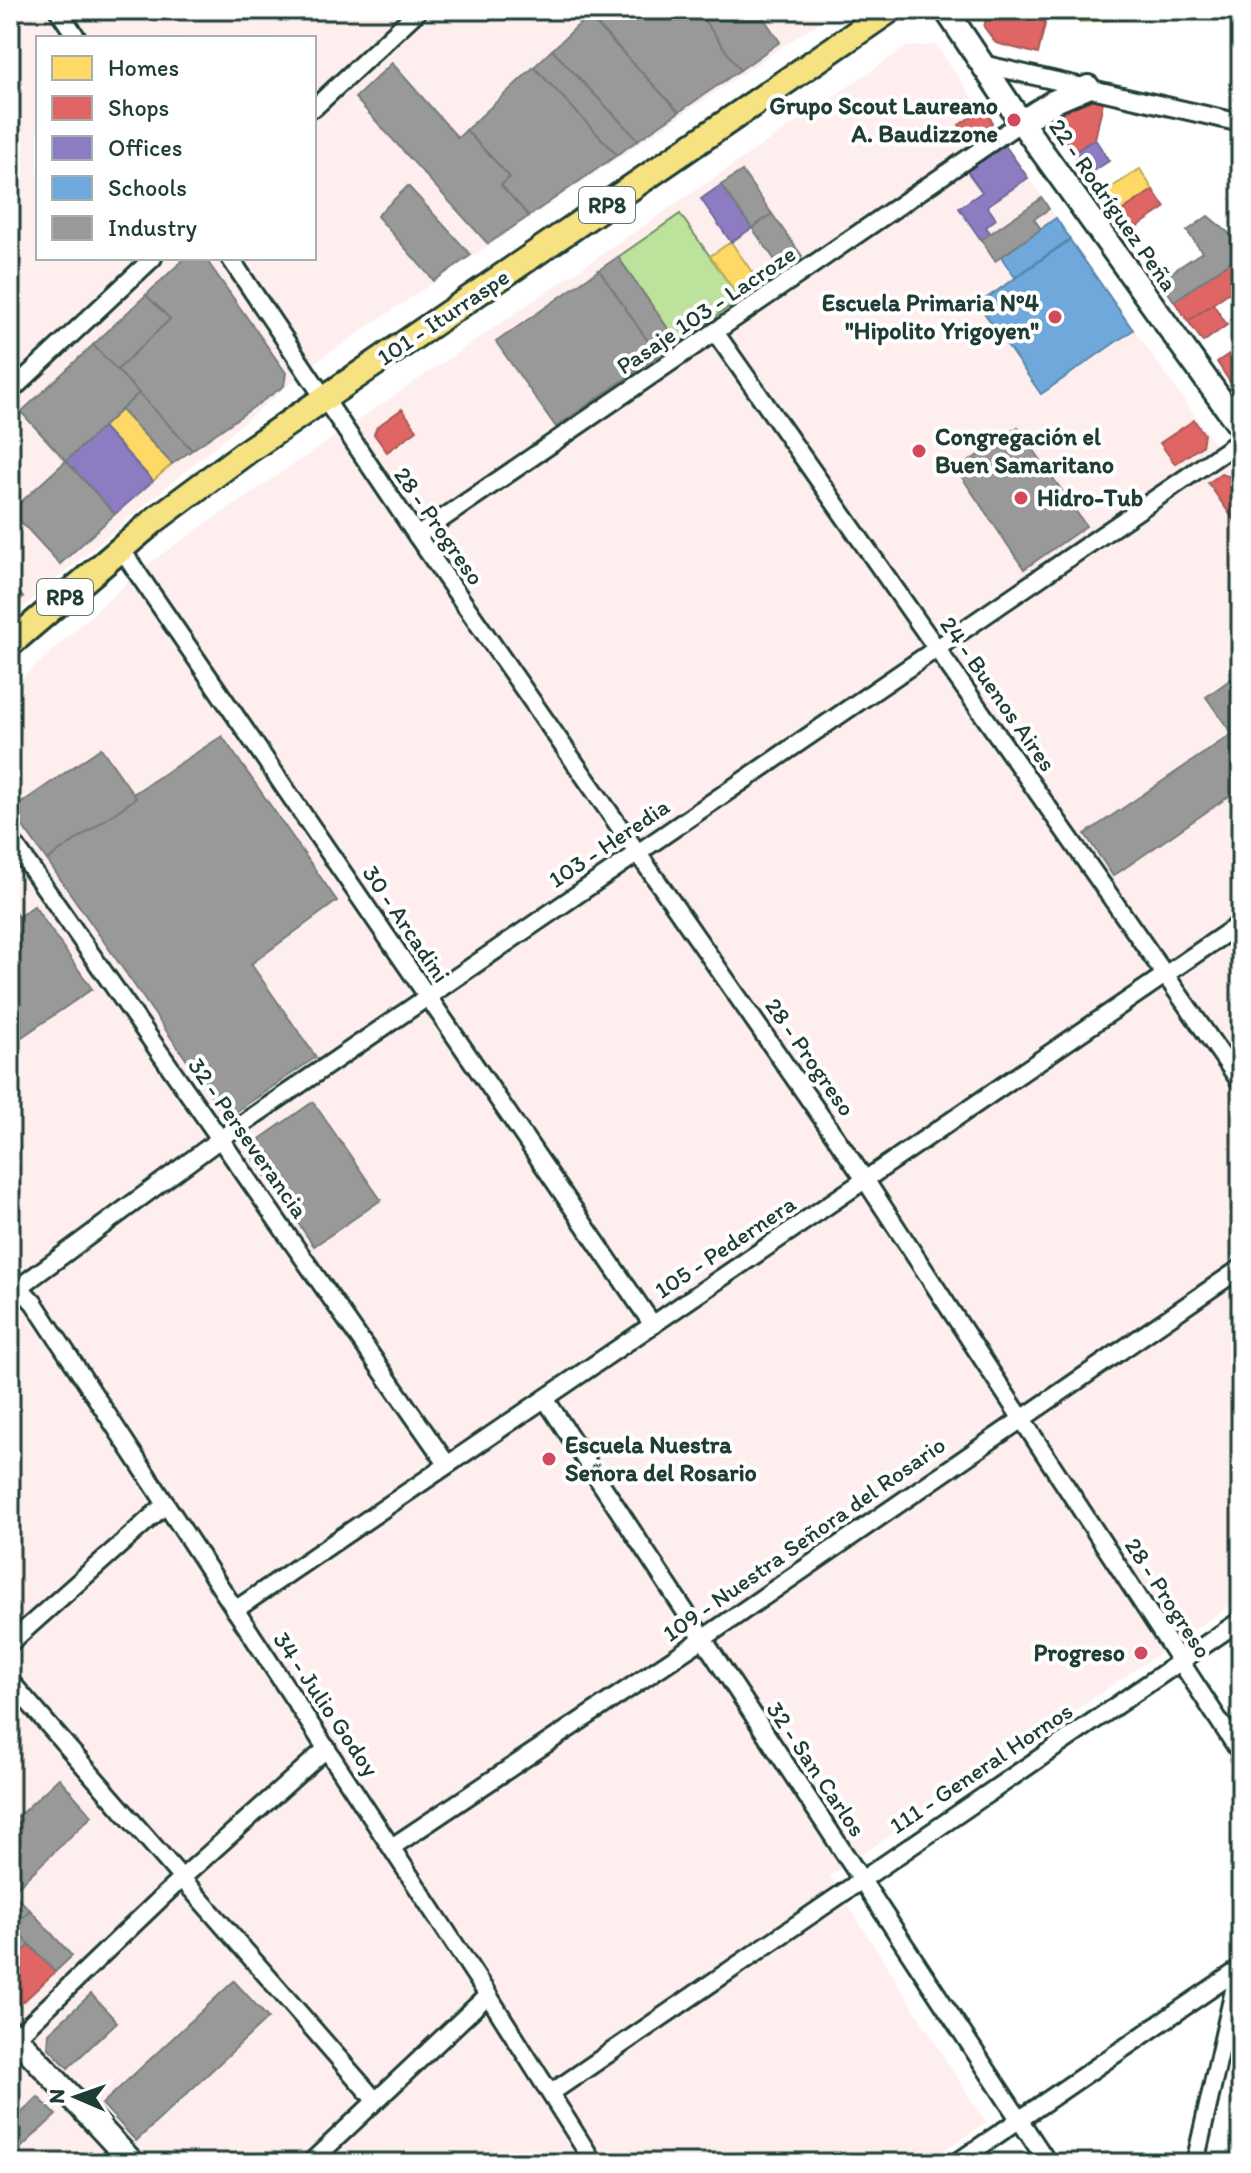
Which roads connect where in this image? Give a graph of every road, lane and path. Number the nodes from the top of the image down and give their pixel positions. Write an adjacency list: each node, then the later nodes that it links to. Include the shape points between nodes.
1 (58, 10): 5 (street)
2 (419, 10): 8 (street)
3 (890, 10): 15 (main road, 101 - Iturraspe / RP8)
4 (946, 10): 6 (street, 22 - Rodríguez Peña)
5 (76, 36)
6 (982, 64): 7 (street); 9 (street, 22 - Rodríguez Peña)
7 (1088, 87): 9 (street); 10 (street)
8 (316, 106)
9 (1021, 122): 13 (street, Pasaje 103 - Lacroze); 16 (street, 22 - Rodríguez Peña)
10 (1241, 123)
11 (151, 260): 14 (street)
12 (231, 260): 15 (street, 28 - Progreso)
13 (715, 332): 18 (street, Pasaje 103 - Lacroze); 21 (street, 24 - Buenos Aires)
14 (10, 392)
15 (323, 399): 18 (street, 28 - Progreso); 19 (main road, 101 - Iturraspe / RP8)
16 (1241, 428)
17 (1241, 440): 21 (street, 103 - Heredia)
18 (417, 536): 23 (street, 28 - Progreso)
19 (121, 549): 20 (main road, 101 - Iturraspe / RP8); 26 (street, 30 - Arcadini)
20 (10, 644)
21 (937, 649): 23 (street, 103 - Heredia); 25 (street, 24 - Buenos Aires)
22 (10, 838): 28 (street, 32 - Perseverancia)
23 (639, 851): 26 (street, 103 - Heredia); 29 (street, 28 - Progreso)
24 (1241, 923): 25 (street, 105 - Pedernera)
25 (1165, 975): 27 (street, 24 - Buenos Aires); 29 (street, 105 - Pedernera)
26 (426, 996): 28 (street, 103 - Heredia); 32 (street, 30 - Arcadini)
27 (1241, 1083)
28 (220, 1139): 31 (street, 103 - Heredia); 35 (street, 32 - Perseverancia)
29 (866, 1181): 32 (street, 105 - Pedernera); 34 (street, 28 - Progreso)
30 (1241, 1268): 34 (street, 109 - Nuestra Señora del Rosario)
31 (13, 1286): 36 (street, 34 - Julio Godoy, via 34,1303)
32 (653, 1325): 33 (street, 105 - Pedernera)
33 (546, 1400): 35 (street, 105 - Pedernera); 39 (street, 32 - San Carlos)
34 (1021, 1417): 39 (street, 109 - Nuestra Señora del Rosario); 41 (street, 28 - Progreso)
35 (447, 1464): 37 (street, 105 - Pedernera)
36 (166, 1504): 37 (street, 34 - Julio Godoy); 40 (street)
37 (235, 1610): 43 (street, 34 - Julio Godoy)
38 (1241, 1620): 41 (street, 111 - General Hornos)
39 (701, 1640): 45 (street, 109 - Nuestra Señora del Rosario); 47 (street, 32 - San Carlos)
40 (10, 1643)
41 (1180, 1662): 44 (street, 28 - Progreso); 47 (street, 111 - General Hornos)
42 (10, 1681): 46 (street)
43 (327, 1748): 45 (street, 34 - Julio Godoy); 46 (street)
44 (1241, 1754)
45 (392, 1847): 49 (street, 34 - Julio Godoy)
46 (182, 1878): 50 (street); 52 (street)
47 (861, 1879): 51 (street, 111 - General Hornos); 53 (street, 32 - San Carlos)
48 (1240, 1965): 53 (street); 59 (street)
49 (488, 1995): 51 (street, 34 - Julio Godoy); 52 (street)
50 (12, 2037): 54 (street)
51 (551, 2093): 56 (street, 34 - Julio Godoy)
52 (375, 2100): 55 (street)
53 (1020, 2120): 57 (street); 58 (street, 32 - San Carlos)
54 (133, 2163)
55 (310, 2163)
56 (594, 2163)
57 (956, 2163)
58 (1048, 2163)
59 (1195, 2163)

